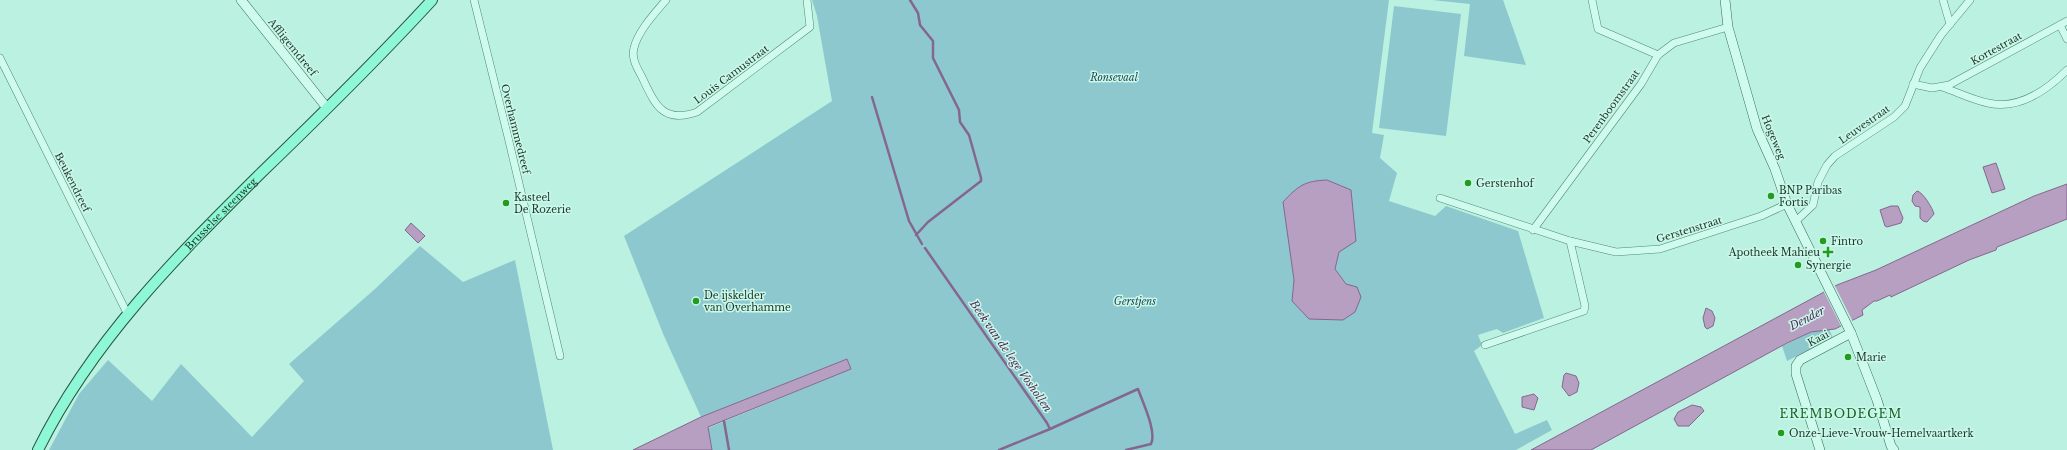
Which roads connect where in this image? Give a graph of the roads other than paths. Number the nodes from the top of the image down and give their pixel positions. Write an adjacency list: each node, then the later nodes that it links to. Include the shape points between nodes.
1 (241, 0): 20 (street, Affligemdreef)
2 (432, 0): 20 (main road, Brusselse steenweg)
3 (474, 0): 29 (street, Overhammedreef)
4 (666, 0): 5 (street, Louis Camustraat, via 638,37 633,49 634,62 656,105 664,112 681,116 697,112 810,27)
5 (807, 0)
6 (1592, 0): 15 (street, via 1598,28)
7 (1725, 0): 13 (street, Hogeweg)
8 (1943, 0): 11 (street)
9 (1970, 0): 11 (street, Leuvestraat)
10 (2067, 21): 12 (street, Kortestraat)
11 (1950, 24): 18 (street, Leuvestraat, via 1920,68)
12 (2060, 24): 14 (street); 19 (street, Kortestraat, via 1950,85)
13 (1728, 27): 15 (street, Perenboomstraat, via 1674,43); 22 (street, Hogeweg, via 1757,129)
14 (2067, 39)
15 (1658, 55): 24 (street, Perenboomstraat, via 1641,84)
16 (0, 58): 26 (street, Beukendreef)
17 (2067, 70): 19 (street, Kortestraat, via 2050,87 2034,96 2009,104 1989,104)
18 (1913, 84): 19 (street, Kortestraat, via 1932,88); 23 (street, Leuvestraat, via 1904,106 1894,117 1835,156 1827,165 1818,182 1813,205)
19 (1942, 87)
20 (327, 108): 26 (main road, Brusselse steenweg, via 198,235)
21 (1440, 198): 24 (street, Gerstenstraat)
22 (1787, 204): 23 (street, Hogeweg); 25 (street, Gerstenstraat, via 1761,216 1660,249 1616,252)
23 (1796, 221): 27 (street, Hogeweg)
24 (1533, 230): 25 (street, Gerstenstraat)
25 (1570, 241): 28 (street, via 1584,311)
26 (128, 315): 30 (main road, Brusselse steenweg, via 71,389)
27 (1850, 329): 31 (street, Kaai, via 1800,360 1796,366 1796,374); 32 (street, Hogeweg)
28 (1485, 345)
29 (560, 356)
30 (38, 450)
31 (1820, 450)
32 (1894, 450)

